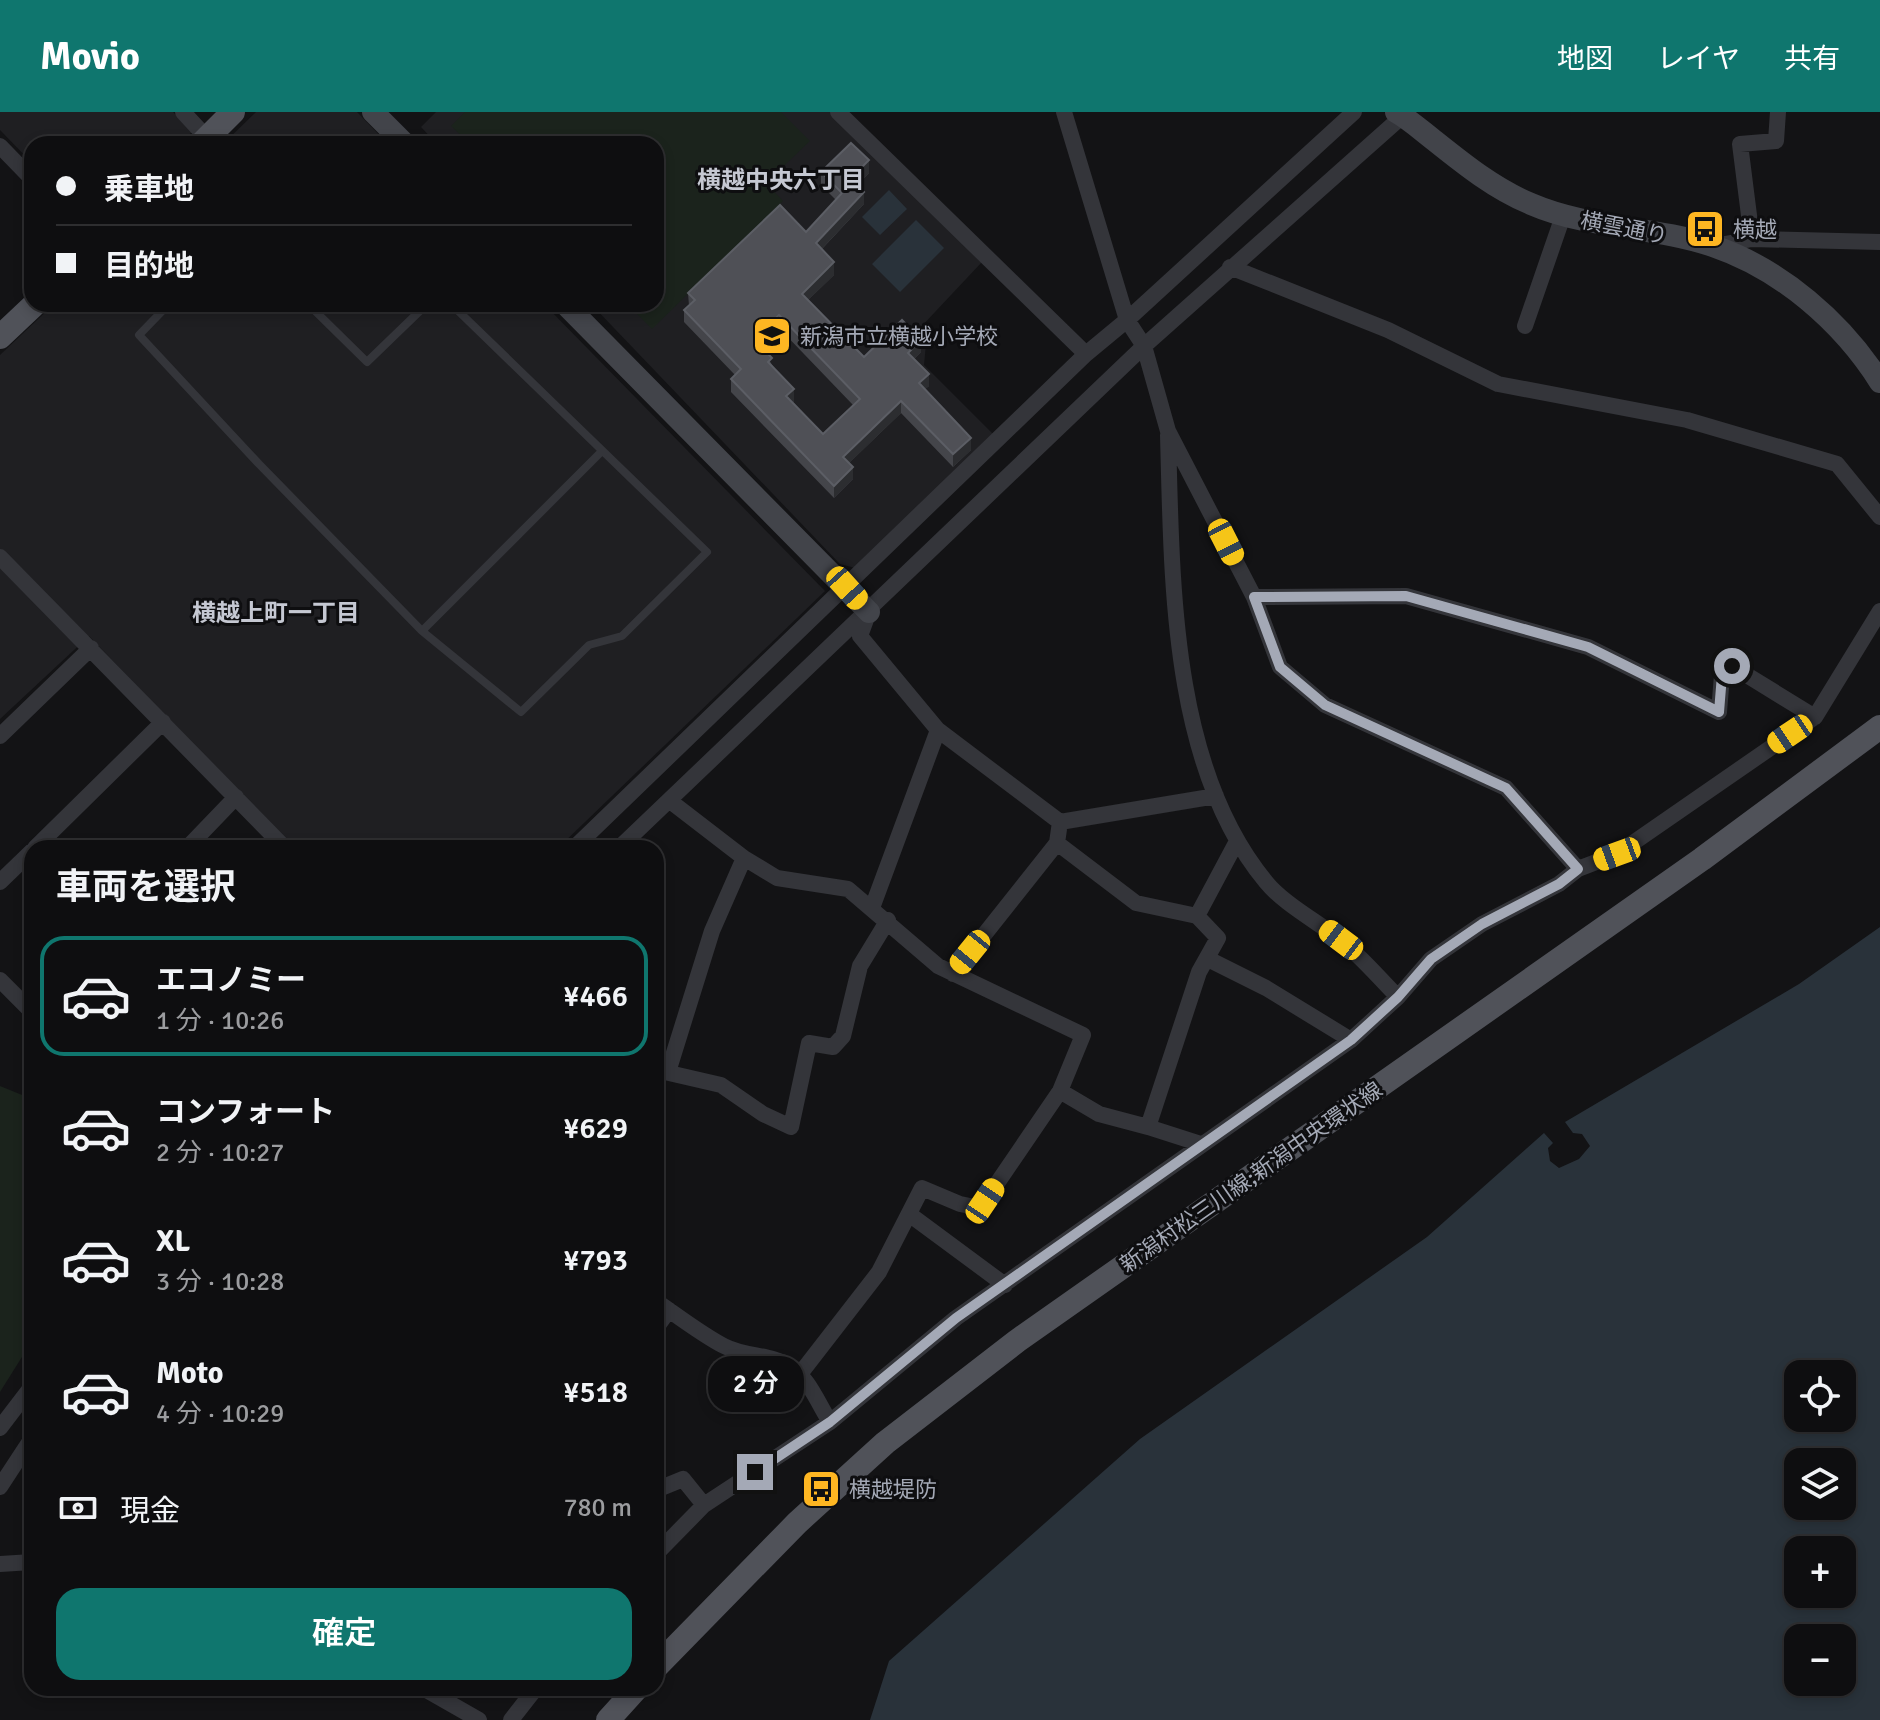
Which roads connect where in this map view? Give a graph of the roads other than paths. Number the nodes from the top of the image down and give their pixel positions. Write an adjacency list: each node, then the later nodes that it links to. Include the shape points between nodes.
1 (183, 112): 9 (street)
2 (233, 112): 10 (main road)
3 (373, 112): 11 (main road)
4 (838, 112): 29 (street)
5 (1064, 112): 25 (street)
6 (1354, 112): 25 (street)
7 (1778, 112): 15 (street, via 1776,141 1740,144)
8 (1402, 113): 14 (main road, 横雲通り, via 1481,178); 18 (street)
9 (200, 136)
10 (209, 136)
11 (397, 136)
12 (0, 146): 13 (street)
13 (24, 171)
14 (1563, 216): 17 (main road, 横雲通り); 26 (street)
15 (1752, 239): 16 (street); 17 (street)
16 (1880, 242)
17 (1713, 246): 30 (main road, 横雲通り, via 1749,262 1815,307 1846,336)
18 (1230, 267): 28 (street); 33 (street, via 1388,330 1498,384 1698,423 1837,464)
19 (27, 312): 27 (main road)
20 (161, 312): 39 (lane, via 139,335)
21 (316, 312): 22 (lane, via 367,362)
22 (419, 312)
23 (459, 312): 32 (lane)
24 (573, 312): 35 (main road)
25 (1127, 320): 28 (street); 29 (street)
26 (1525, 326)
27 (0, 337)
28 (1144, 346): 31 (street); 38 (street)
29 (1086, 354): 35 (street)
30 (1880, 382)
31 (1168, 431): 36 (street); 46 (street, via 1172,590 1193,722)
32 (602, 451): 39 (lane); 39 (lane, via 707,552 622,636 589,645 521,712)
33 (1880, 517)
34 (0, 557): 40 (street)
35 (847, 588): 38 (main road); 53 (street)
36 (1254, 597): 41 (street, via 1406,596 1588,647 1719,712 1722,675 1732,666); 59 (street, via 1280,667 1325,705 1506,788)
37 (1880, 611): 41 (street)
38 (869, 612): 44 (street, via 860,636); 48 (street)
39 (422, 631)
40 (91, 648): 42 (street); 45 (street)
41 (1815, 717): 59 (street, via 1617,854)
42 (163, 722): 47 (street); 50 (street)
43 (1880, 727): 89 (main road, 新潟村松三川線;新潟中央環状線, via 1702,859 1005,1350 885,1443)
44 (938, 730): 49 (street); 61 (street)
45 (0, 736)
46 (1216, 796): 49 (street); 56 (street)
47 (236, 797): 51 (street); 52 (street)
48 (670, 801): 54 (street); 58 (street)
49 (1060, 822): 55 (street)
50 (42, 840)
51 (195, 840)
52 (277, 840)
53 (582, 840)
54 (628, 840)
55 (1057, 843): 62 (street, via 1136,903); 65 (street)
56 (1236, 843): 62 (street); 67 (street, via 1269,886 1341,940)
57 (24, 858): 60 (street)
58 (744, 858): 61 (street, via 777,878 848,889); 70 (street)
59 (1578, 869): 67 (street, via 1431,959)
60 (0, 882)
61 (872, 908): 63 (street)
62 (1197, 916): 64 (street, via 1218,938)
63 (888, 920): 65 (street); 71 (street, via 860,966 843,1036 833,1047 809,1043 791,1127 721,1085)
64 (1208, 959): 69 (street); 73 (street, via 1199,972)
65 (953, 974): 72 (street, via 1083,1035)
66 (0, 980): 68 (street)
67 (1398, 997): 69 (street)
68 (24, 1000)
69 (1351, 1040): 74 (street)
70 (664, 1065)
71 (664, 1071)
72 (1060, 1091): 73 (street, via 1099,1114); 75 (street, via 985,1201 975,1207 960,1204 922,1188)
73 (1148, 1127): 74 (street)
74 (1201, 1144): 76 (street)
75 (909, 1214): 76 (street); 78 (street, via 879,1272)
76 (1005, 1285): 80 (street, via 956,1318)
77 (664, 1306): 78 (street, via 724,1346 774,1359)
78 (800, 1374): 80 (street)
79 (24, 1396): 81 (street)
80 (830, 1422): 85 (street)
81 (0, 1428)
82 (24, 1450): 83 (street)
83 (0, 1487)
84 (664, 1487): 85 (street, via 683,1479)
85 (704, 1505): 86 (street)
86 (664, 1546)
87 (24, 1562): 88 (street)
88 (0, 1564)
89 (664, 1658)
90 (437, 1696): 94 (street)
91 (523, 1696): 95 (street)
92 (530, 1696): 95 (street)
93 (630, 1696): 96 (main road)
94 (479, 1720)
95 (510, 1720)
96 (608, 1720)

